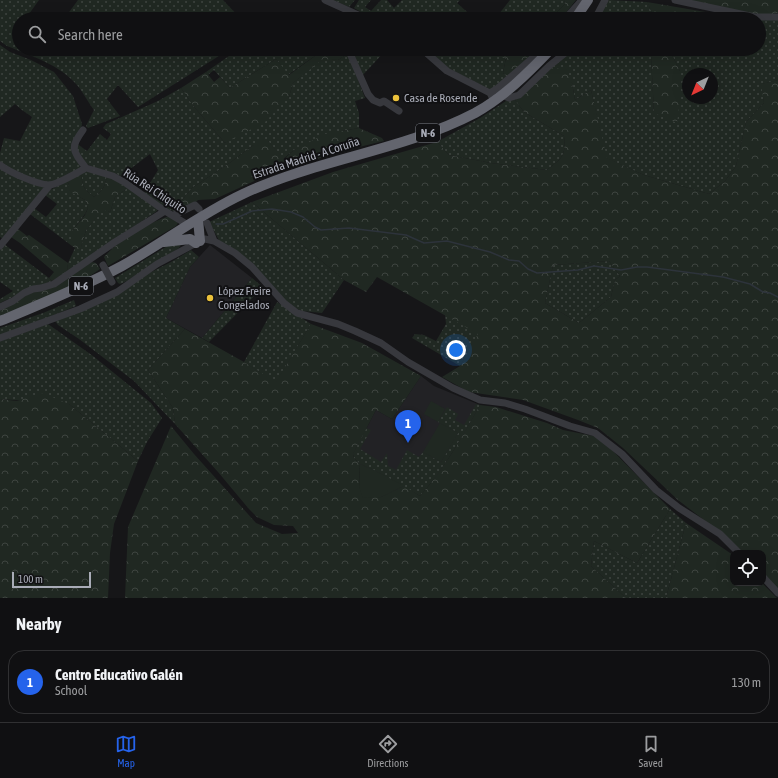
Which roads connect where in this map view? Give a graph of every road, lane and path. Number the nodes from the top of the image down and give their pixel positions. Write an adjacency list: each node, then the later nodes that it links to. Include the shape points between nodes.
1 (325, 0): 6 (street)
2 (582, 0): 7 (street)
3 (588, 0): 8 (highway)
4 (604, 0): 9 (street)
5 (676, 0): 10 (street)
6 (354, 12)
7 (571, 12)
8 (580, 12)
9 (598, 12)
10 (732, 12)
11 (766, 17): 12 (street)
12 (778, 17)
13 (351, 56): 19 (street, via 368,94 374,100 380,103 384,101)
14 (430, 56): 18 (street, via 450,73)
15 (535, 56): 18 (street, via 498,88)
16 (544, 56): 18 (highway, Estrada Madrid - A Coruña / N-6, via 519,81)
17 (561, 56): 18 (street, via 519,95 509,98)
18 (495, 96): 26 (highway, Estrada Madrid - A Coruña / N-6, via 476,112 455,122 405,141 273,180)
19 (399, 111)
20 (83, 130): 22 (street, via 74,142 74,149)
21 (0, 165): 23 (street, via 18,175)
22 (86, 168): 23 (street); 24 (street, Rúa Rei Chiquito, via 113,176)
23 (50, 185): 31 (street)
24 (165, 211): 25 (street, Rúa Rei Chiquito); 32 (street)
25 (174, 215): 26 (street, via 195,205); 27 (street, Rúa Rei Chiquito)
26 (201, 217): 27 (highway, Estrada Madrid - A Coruña / N-6); 28 (street); 29 (highway)
27 (188, 225): 30 (highway, Estrada Madrid - A Coruña / N-6)
28 (214, 241): 29 (street, via 205,239); 37 (street, via 252,267 284,303 297,313 360,333 448,385 480,400 505,403 595,433 622,454 656,490 720,534)
29 (198, 242): 30 (highway, via 190,239); 33 (street, via 157,264)
30 (158, 243): 35 (highway, Estrada Madrid - A Coruña / N-6, via 88,283)
31 (0, 246)
32 (97, 255): 33 (street, bridge); 34 (street, via 54,284 33,289)
33 (117, 292): 36 (street, via 80,309)
34 (0, 307)
35 (0, 321)
36 (0, 338)
37 (736, 550)
38 (766, 580): 39 (street)
39 (778, 593)

